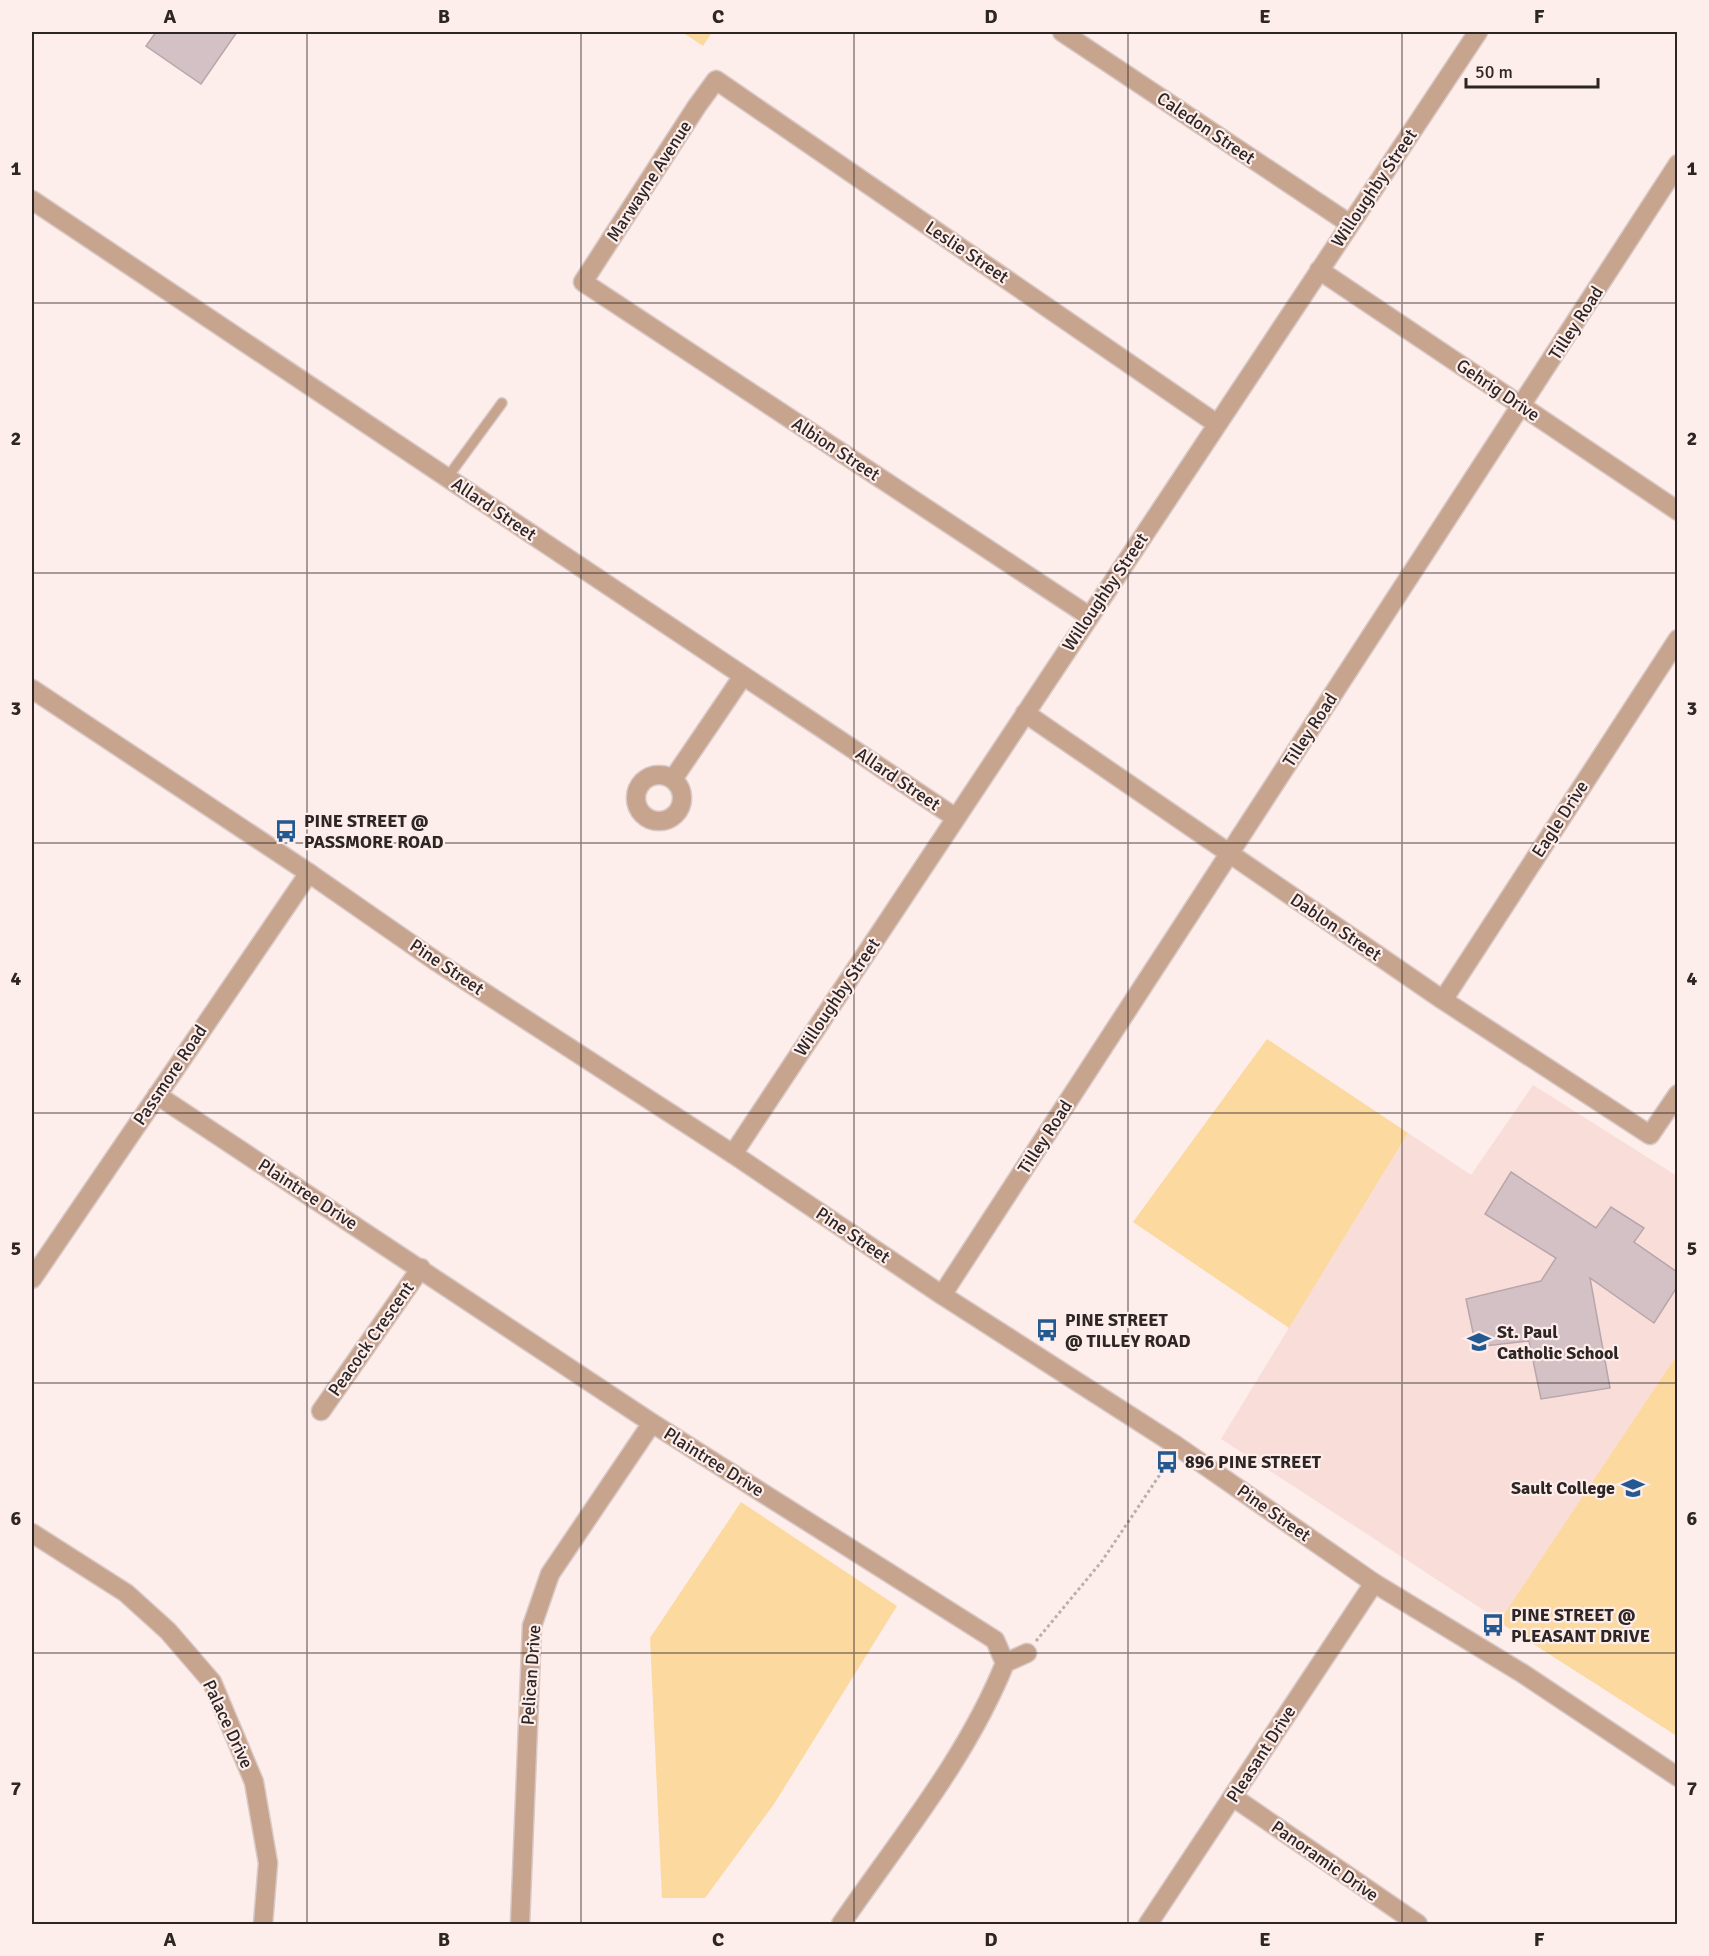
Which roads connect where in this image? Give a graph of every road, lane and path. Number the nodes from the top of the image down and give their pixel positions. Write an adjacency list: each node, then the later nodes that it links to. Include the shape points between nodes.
1 (1062, 32): 6 (street, Caledon Street)
2 (1478, 32): 6 (street, Willoughby Street)
3 (716, 80): 8 (street, Marwayne Avenue); 11 (street, Leslie Street)
4 (1677, 164): 10 (street, Tilley Road)
5 (32, 200): 12 (street, Allard Street)
6 (1350, 224): 7 (street, Willoughby Street)
7 (1319, 270): 10 (street, Gehrig Drive); 11 (street, Willoughby Street)
8 (583, 282): 14 (street, Albion Street)
9 (502, 403): 12 (lane)
10 (1522, 406): 13 (street, Gehrig Drive); 21 (street, Tilley Road)
11 (1217, 424): 14 (street, Willoughby Street)
12 (447, 478): 16 (street, Allard Street)
13 (1677, 511)
14 (1089, 616): 18 (street, Willoughby Street)
15 (1677, 639): 23 (street, Eagle Drive)
16 (743, 676): 19 (street); 20 (street, Allard Street)
17 (32, 688): 22 (street, Pine Street)
18 (1025, 713): 20 (street, Willoughby Street); 21 (street, Dablon Street)
19 (673, 779)
20 (956, 818): 26 (street, Willoughby Street)
21 (1229, 854): 23 (street, Dablon Street); 29 (street, Tilley Road)
22 (309, 873): 25 (street, Passmore Road); 26 (street, Pine Street, via 437,962)
23 (1443, 1000): 24 (street, Dablon Street, via 1650,1135)
24 (1677, 1094)
25 (157, 1095): 27 (street, Plaintree Drive); 28 (street, Passmore Road)
26 (733, 1154): 29 (street, Pine Street)
27 (421, 1268): 30 (street, Peacock Crescent); 31 (street, Plaintree Drive)
28 (32, 1279)
29 (942, 1295): 32 (street, Pine Street)
30 (321, 1411)
31 (652, 1423): 36 (street, Plaintree Drive, via 995,1640); 40 (street, Pelican Drive, via 550,1574 531,1626)
32 (1179, 1447): 34 (street, Pine Street); 35 (path, via 1102,1561)
33 (32, 1533): 39 (street, Palace Drive, via 126,1593 168,1630 212,1682 254,1782 268,1863)
34 (1374, 1583): 37 (street, Pine Street, via 1522,1673); 38 (street, Pleasant Drive)
35 (1027, 1653): 36 (street)
36 (1005, 1663): 41 (street, via 992,1695 944,1774)
37 (1677, 1777)
38 (1233, 1797): 42 (street, Pleasant Drive); 43 (street, Panoramic Drive)
39 (263, 1924)
40 (520, 1924)
41 (841, 1924)
42 (1148, 1924)
43 (1418, 1924)

